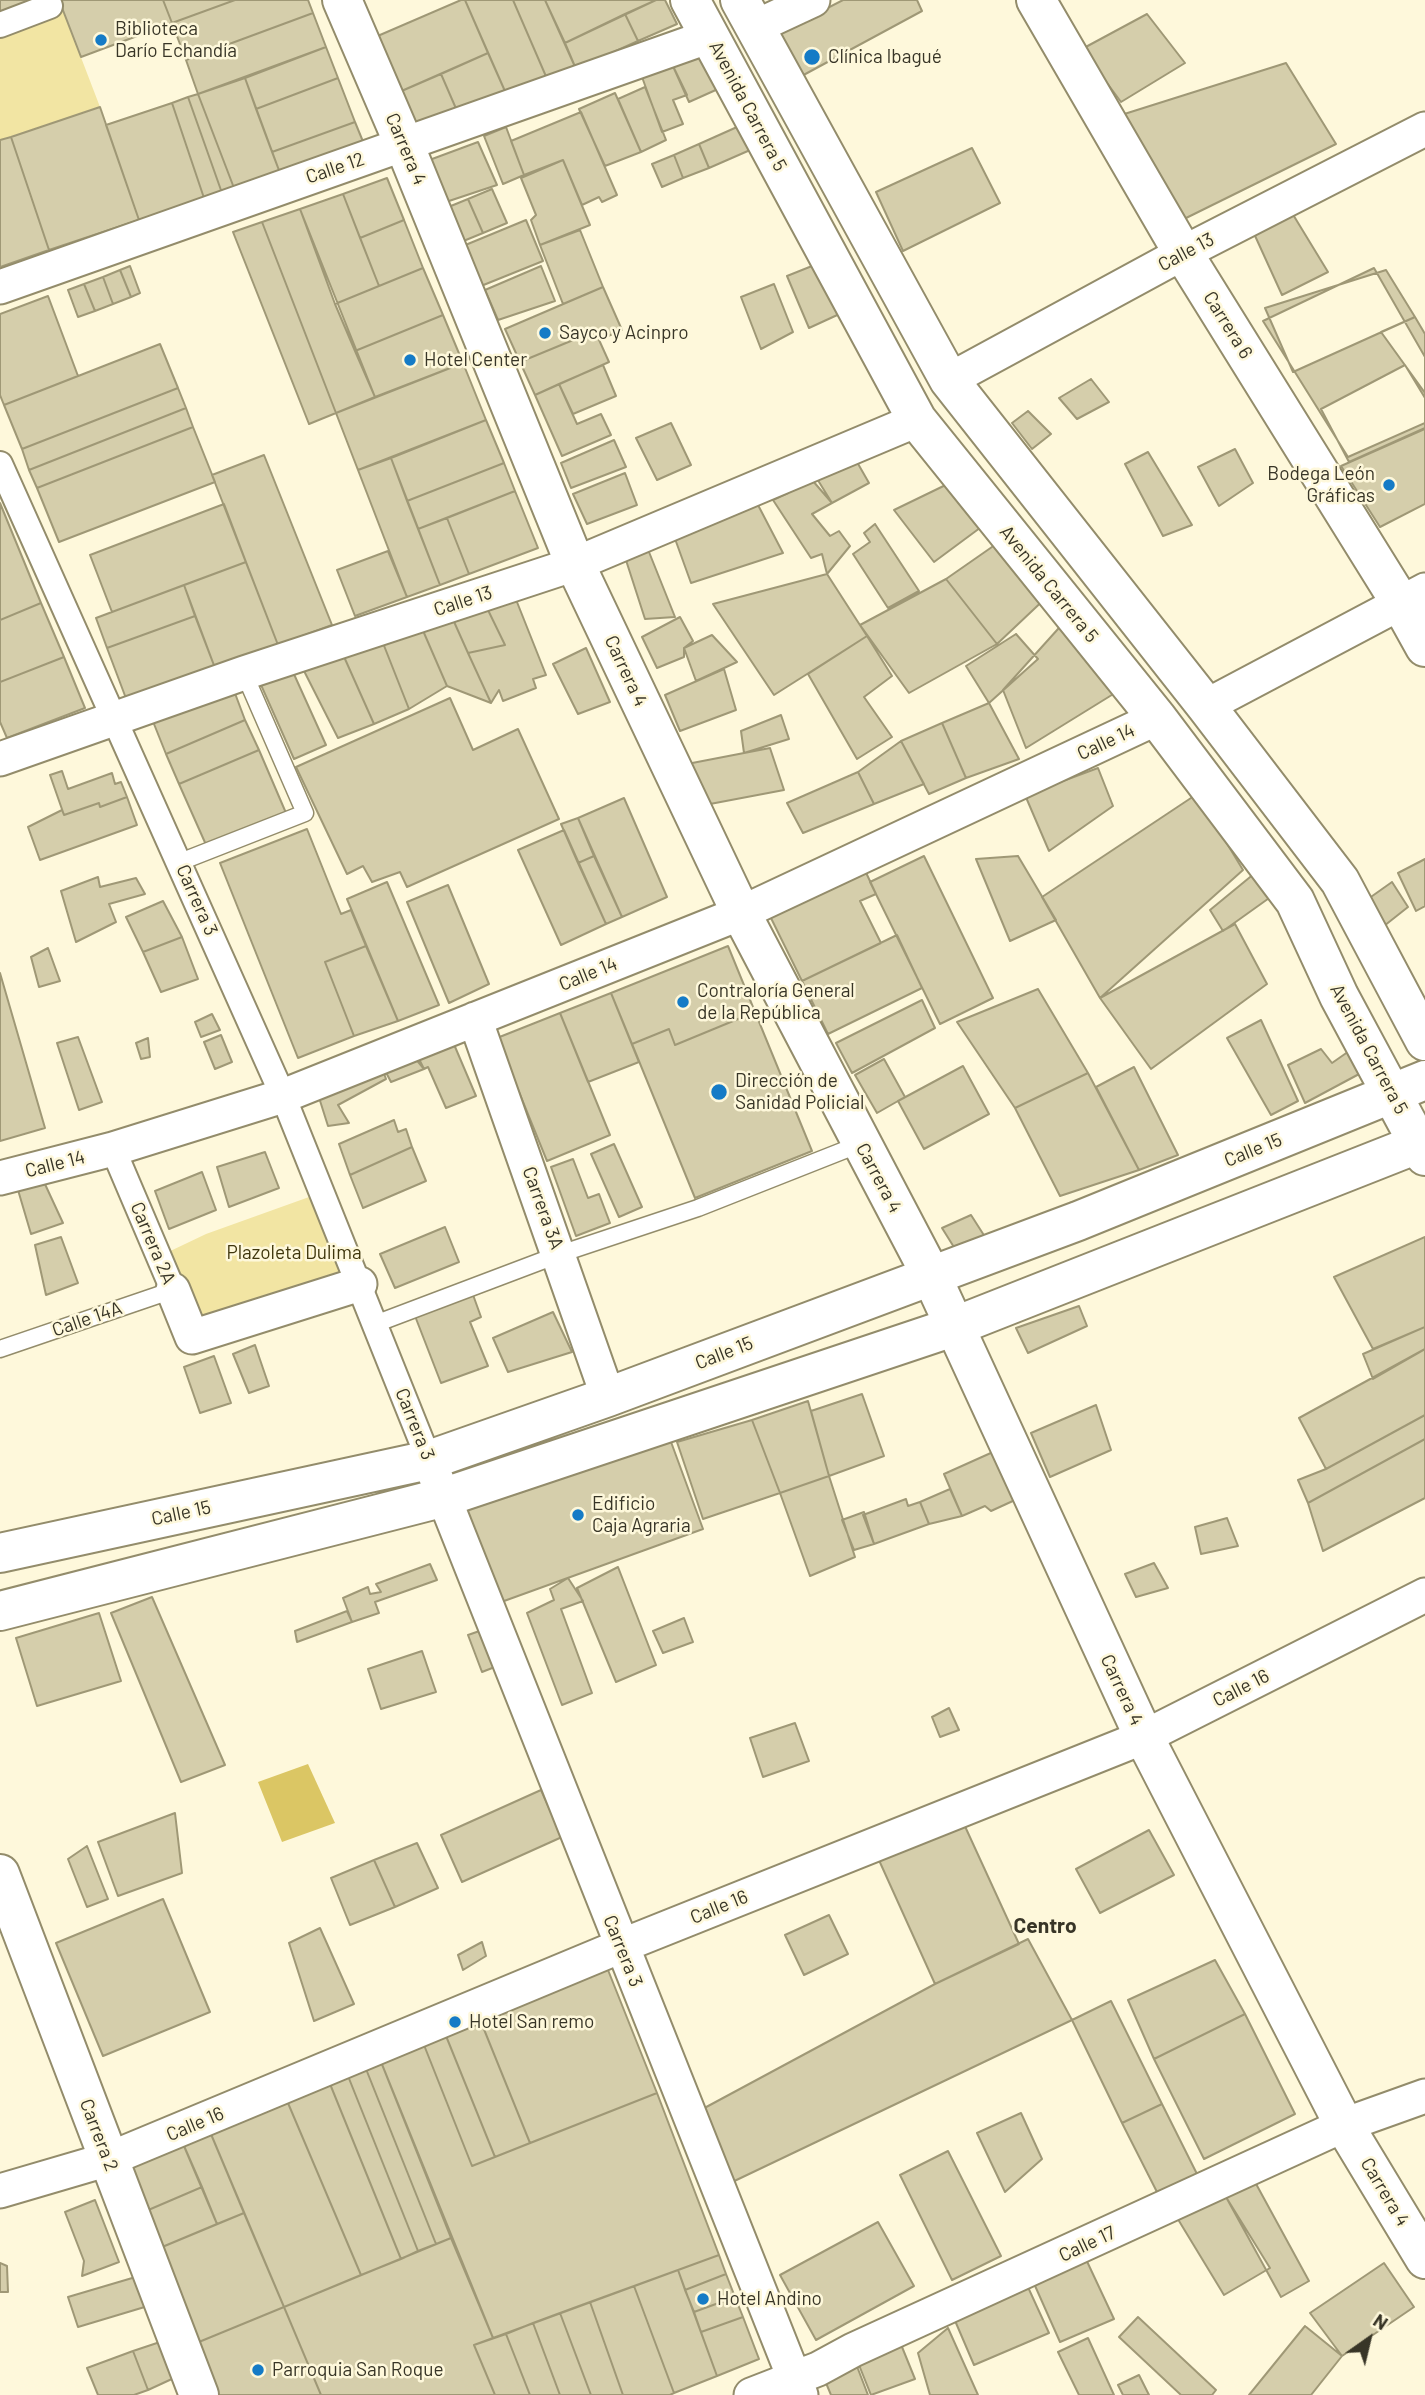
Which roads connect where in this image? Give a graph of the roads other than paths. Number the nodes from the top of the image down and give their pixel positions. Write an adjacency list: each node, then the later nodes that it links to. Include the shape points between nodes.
1 (342, 0): 10 (main road, Carrera 4)
2 (690, 0): 8 (main road, Avenida Carrera 5)
3 (813, 0): 6 (street)
4 (1036, 0): 11 (main road, Carrera 6)
5 (50, 6): 7 (street)
6 (748, 14): 13 (main road)
7 (0, 25)
8 (710, 36): 10 (street, Calle 12); 14 (main road, Avenida Carrera 5)
9 (1425, 129): 11 (street, Calle 13)
10 (404, 144): 12 (street, Calle 12); 16 (main road, Carrera 4)
11 (1183, 253): 13 (street, Calle 13); 17 (main road, Carrera 6)
12 (0, 286)
13 (949, 380): 20 (main road)
14 (917, 420): 16 (street, Calle 13); 22 (main road, Avenida Carrera 5)
15 (0, 464): 21 (street, Carrera 3)
16 (575, 564): 19 (street, Calle 13); 25 (main road, Carrera 4)
17 (1413, 596): 18 (main road, Carrera 6); 20 (street)
18 (1425, 647)
19 (244, 673): 21 (street, Calle 13); 24 (lane, via 305,813)
20 (1206, 706): 27 (main road, via 1340,881)
21 (114, 718): 23 (street, Calle 13); 24 (street, Carrera 3)
22 (1157, 718): 25 (street, Calle 14); 28 (main road, Avenida Carrera 5, via 1294,901 1339,996)
23 (0, 759)
24 (180, 862): 29 (street, Carrera 3)
25 (741, 913): 26 (street, Calle 14); 30 (main road, Carrera 4)
26 (475, 1019): 29 (street, Calle 14); 34 (street, Carrera 3A)
27 (1425, 1041)
28 (1409, 1087): 31 (main road, Avenida Carrera 5); 35 (main road, Calle 15, via 1078,1221)
29 (283, 1096): 32 (street, Calle 14); 36 (street, Carrera 3)
30 (860, 1144): 34 (lane, via 698,1208); 35 (main road, Carrera 4)
31 (1423, 1147): 39 (main road)
32 (113, 1149): 33 (street, Calle 14); 37 (street, Carrera 2A)
33 (0, 1178)
34 (560, 1254): 38 (lane); 41 (street, Carrera 3A)
35 (931, 1275): 39 (main road, Carrera 4); 41 (main road, Calle 15)
36 (360, 1284): 37 (street, Carrera 2A, via 192,1337); 38 (street, Carrera 3)
37 (173, 1290): 40 (lane, Calle 14A)
38 (375, 1324): 42 (street, Carrera 3)
39 (953, 1327): 43 (main road); 47 (main road, Carrera 4)
40 (0, 1349)
41 (608, 1397): 42 (main road, Calle 15)
42 (429, 1460): 43 (street, Carrera 3); 44 (main road, Calle 15)
43 (444, 1497): 46 (main road); 49 (street, Carrera 3)
44 (0, 1553)
45 (1425, 1595): 47 (street, Calle 16)
46 (0, 1611)
47 (1144, 1737): 49 (street, Calle 16); 51 (main road, Carrera 4)
48 (0, 1874): 52 (main road, Carrera 2)
49 (621, 1946): 52 (street, Calle 16); 55 (street, Carrera 3)
50 (1425, 2096): 51 (street, Calle 17)
51 (1344, 2125): 54 (main road, Carrera 4); 55 (street, Calle 17, via 853,2350)
52 (109, 2160): 53 (street, Calle 16); 56 (main road, Carrera 2)
53 (0, 2190)
54 (1425, 2259)
55 (798, 2386): 57 (street, Calle 17)
56 (199, 2395)
57 (751, 2395)

